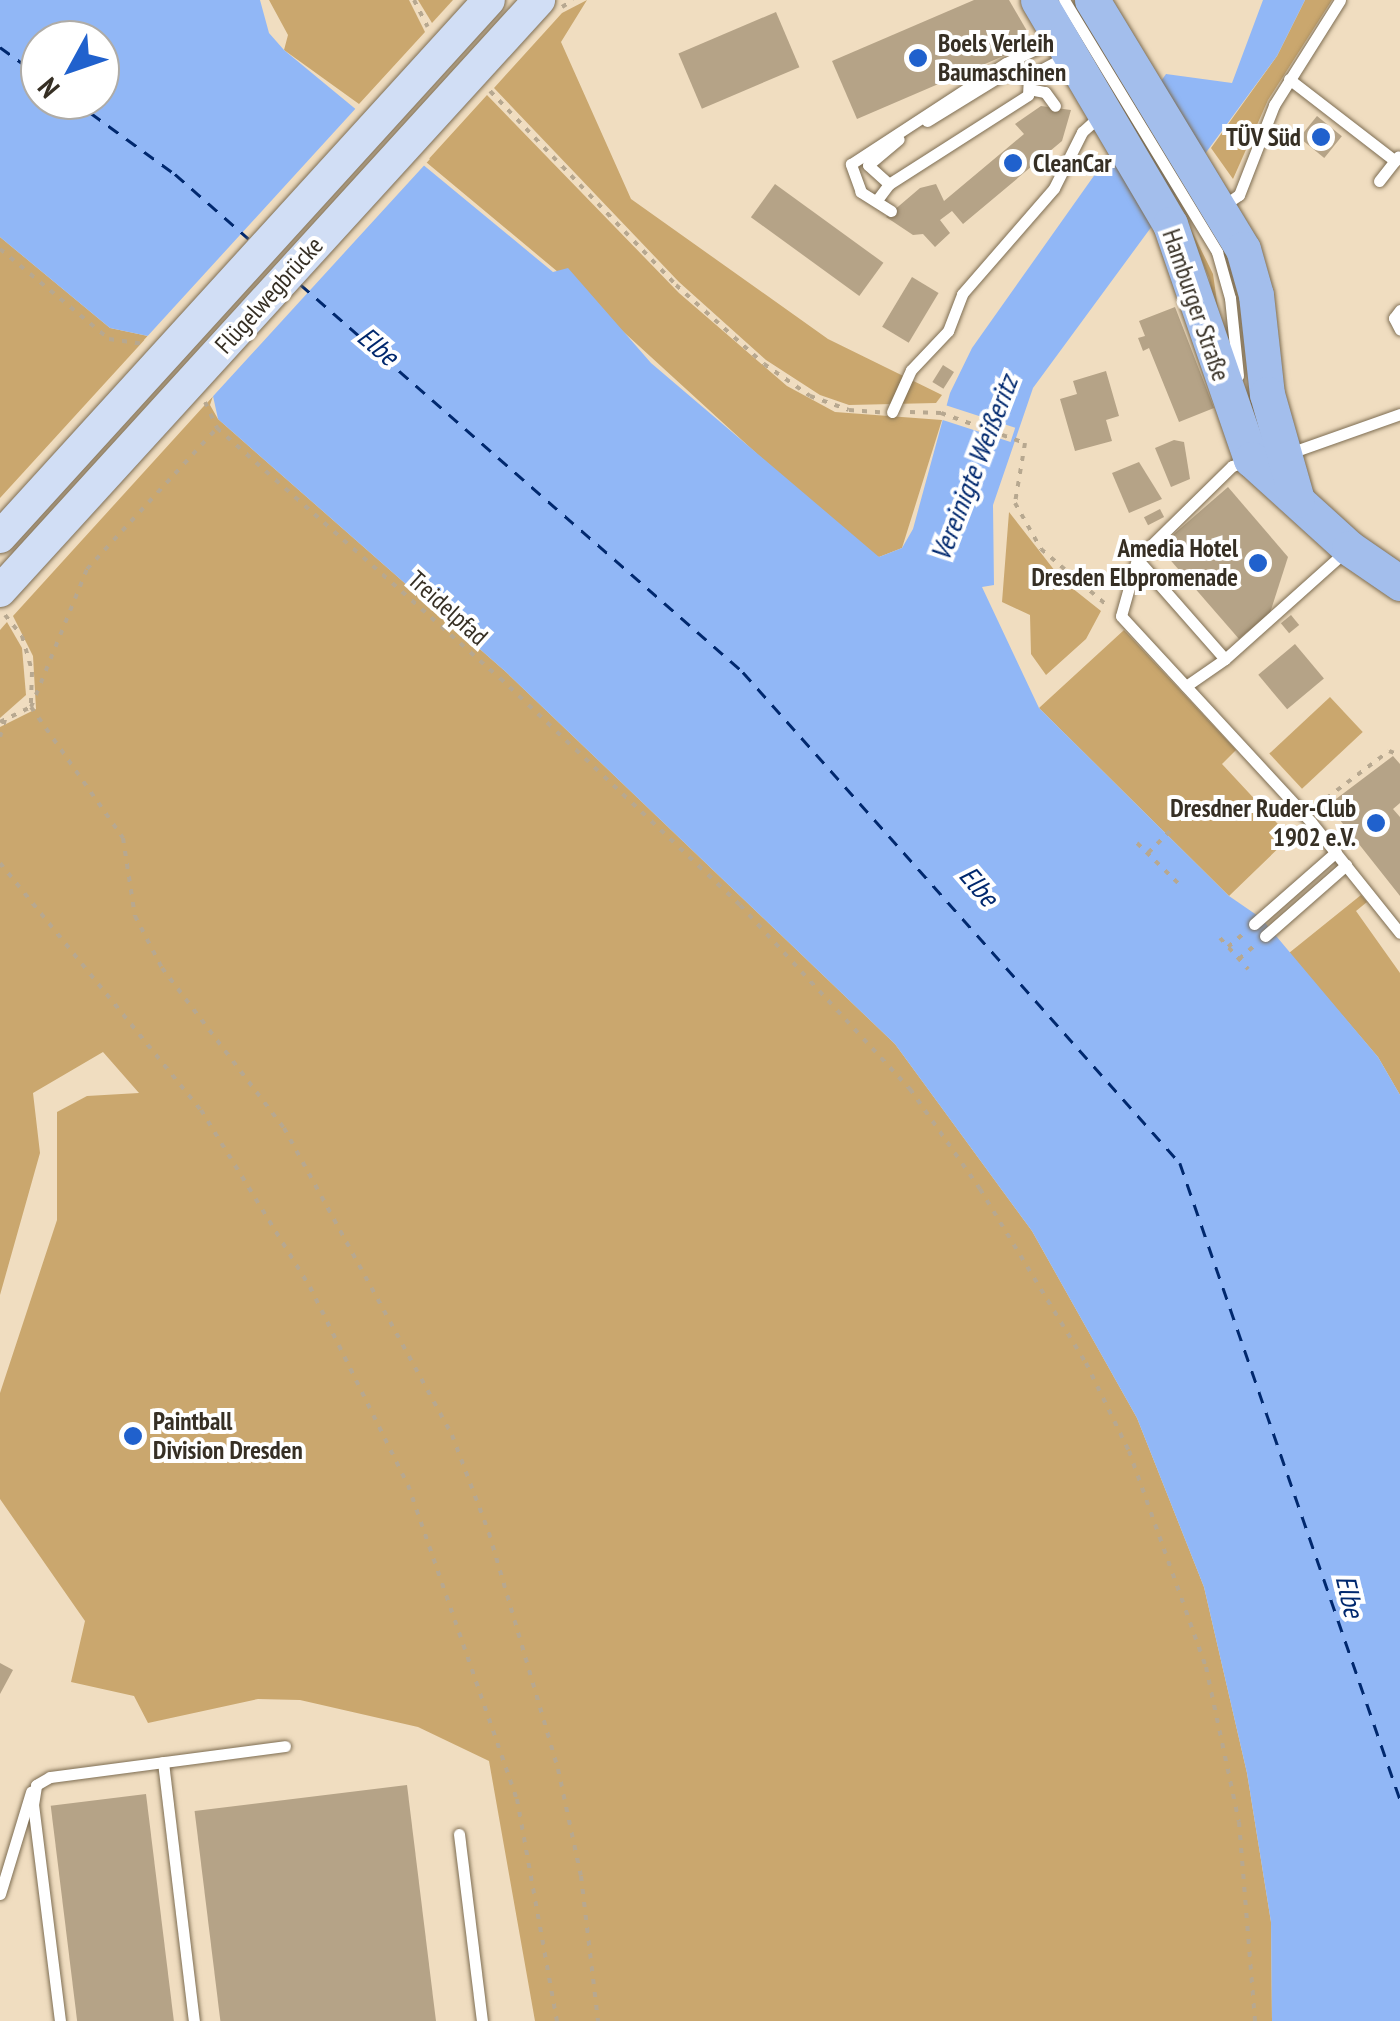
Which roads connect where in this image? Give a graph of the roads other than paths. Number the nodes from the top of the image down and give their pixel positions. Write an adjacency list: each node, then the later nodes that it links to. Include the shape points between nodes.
1 (490, 0): 25 (main road, Flügelwegbrücke, bridge)
2 (539, 0): 29 (main road, Flügelwegbrücke, bridge)
3 (1038, 0): 7 (main road, Hamburger Straße)
4 (1064, 0): 11 (lane)
5 (1092, 0): 11 (main road, Hamburger Straße)
6 (1340, 0): 8 (lane)
7 (1065, 45): 9 (lane); 11 (main road, Hamburger Straße); 15 (lane, via 863,152 851,164 854,182)
8 (1288, 79): 12 (lane); 16 (lane, via 1239,195)
9 (1029, 82): 10 (lane); 14 (lane, via 1028,95); 14 (lane, via 1005,73 871,160 871,172)
10 (1055, 106)
11 (1123, 107): 16 (main road, Hamburger Straße); 16 (main road, Hamburger Straße); 20 (lane, via 1082,132 1054,188 962,294 948,331 910,370)
12 (1398, 158): 13 (lane)
13 (1379, 181)
14 (889, 184): 15 (lane)
15 (877, 200): 17 (lane)
16 (1196, 203): 22 (main road, Hamburger Straße, via 1256,295 1267,394); 23 (main road, Hamburger Straße); 24 (lane, via 1225,274 1245,409 1262,449)
17 (891, 211)
18 (1400, 310): 19 (lane, via 1394,318)
19 (1400, 330)
20 (892, 412)
21 (1400, 414): 22 (lane)
22 (1288, 454): 24 (main road, Hamburger Straße)
23 (1251, 459): 24 (main road, Hamburger Straße); 27 (lane, via 1232,466)
24 (1297, 500): 26 (main road, Hamburger Straße)
25 (0, 537)
26 (1349, 548): 28 (main road, Hamburger Straße); 30 (lane)
27 (1137, 559): 30 (lane); 31 (lane, via 1120,616)
28 (1400, 583)
29 (0, 591)
30 (1225, 659): 31 (lane)
31 (1186, 686): 32 (lane)
32 (1336, 852): 33 (lane); 34 (lane)
33 (1346, 864): 35 (lane); 36 (lane)
34 (1252, 926)
35 (1400, 933)
36 (1262, 938)
37 (285, 1746): 38 (lane)
38 (163, 1762): 39 (lane); 43 (lane)
39 (36, 1785): 41 (lane, via 26,1799); 42 (lane, via 33,1805)
40 (459, 1834): 44 (lane)
41 (0, 1894)
42 (60, 2021)
43 (194, 2021)
44 (482, 2021)

